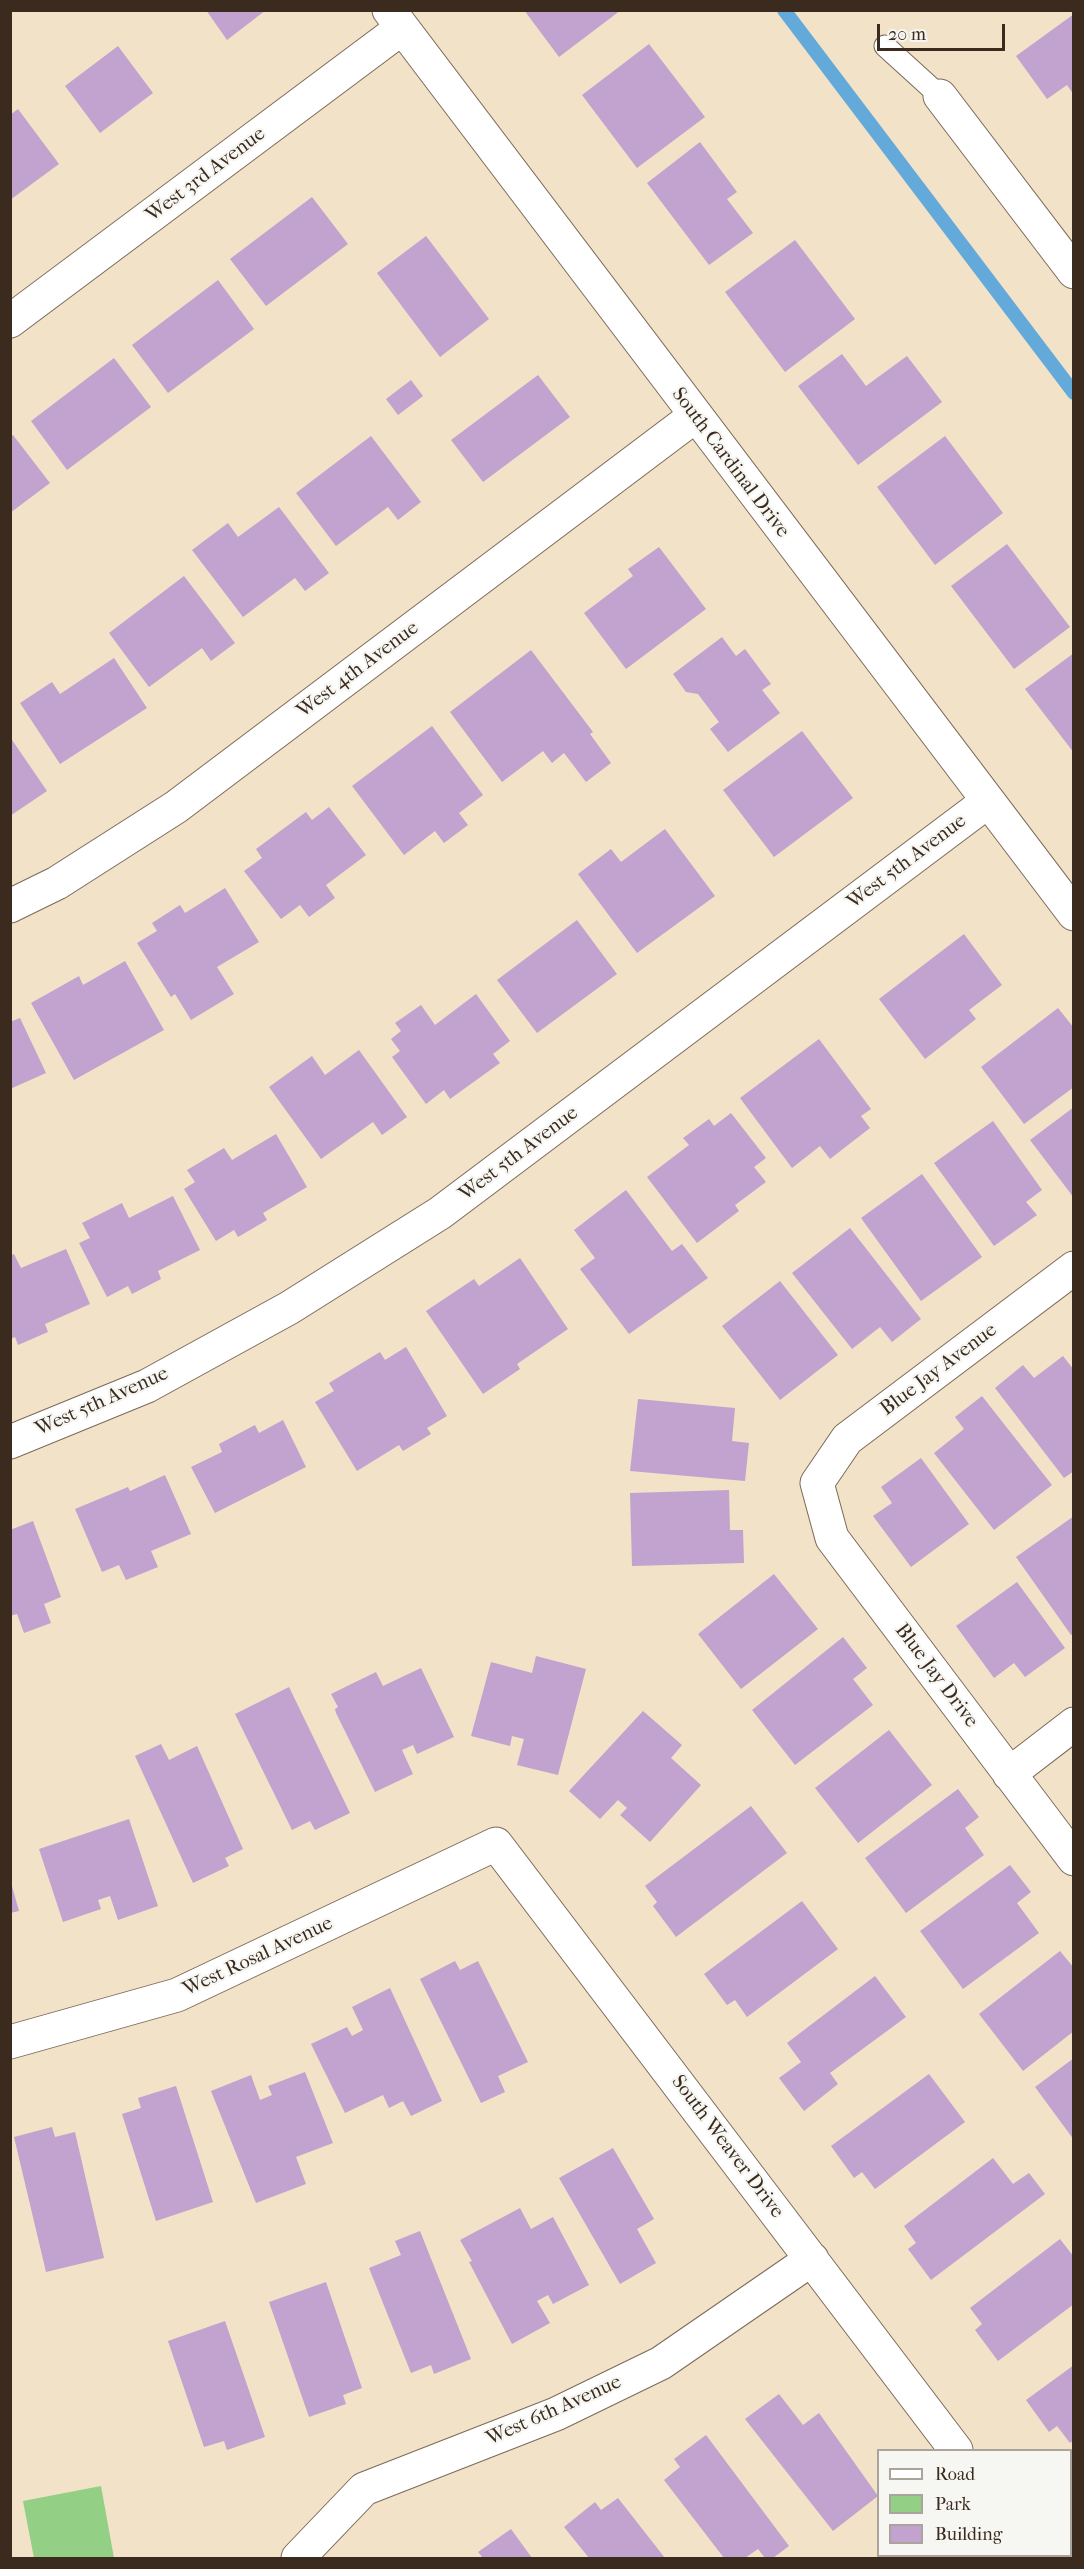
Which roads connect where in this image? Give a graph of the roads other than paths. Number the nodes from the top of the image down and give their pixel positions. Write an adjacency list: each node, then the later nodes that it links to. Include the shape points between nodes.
1 (395, 19): 5 (street, West 3rd Avenue); 6 (street, South Cardinal Drive)
2 (885, 46): 3 (lane)
3 (940, 96): 4 (street)
4 (1074, 272)
5 (10, 321)
6 (695, 416): 7 (street, South Cardinal Drive); 8 (street, West 4th Avenue, via 176,807 57,883)
7 (987, 802): 9 (street, South Cardinal Drive); 11 (street, West 5th Avenue, via 440,1214 289,1308 147,1386)
8 (10, 906)
9 (1074, 914)
10 (1074, 1268): 12 (street, Blue Jay Avenue, via 847,1439)
11 (10, 1442)
12 (817, 1483): 14 (street, Blue Jay Drive, via 832,1538)
13 (1074, 1724): 14 (street)
14 (1009, 1774): 16 (street, Blue Jay Drive)
15 (496, 1844): 17 (street, West Rosal Avenue, via 177,1995); 18 (street, South Weaver Drive)
16 (1074, 1859)
17 (10, 2042)
18 (812, 2259): 19 (street, South Weaver Drive); 20 (street, West 6th Avenue, via 661,2363 556,2414 364,2489)
19 (954, 2449)
20 (298, 2559)

